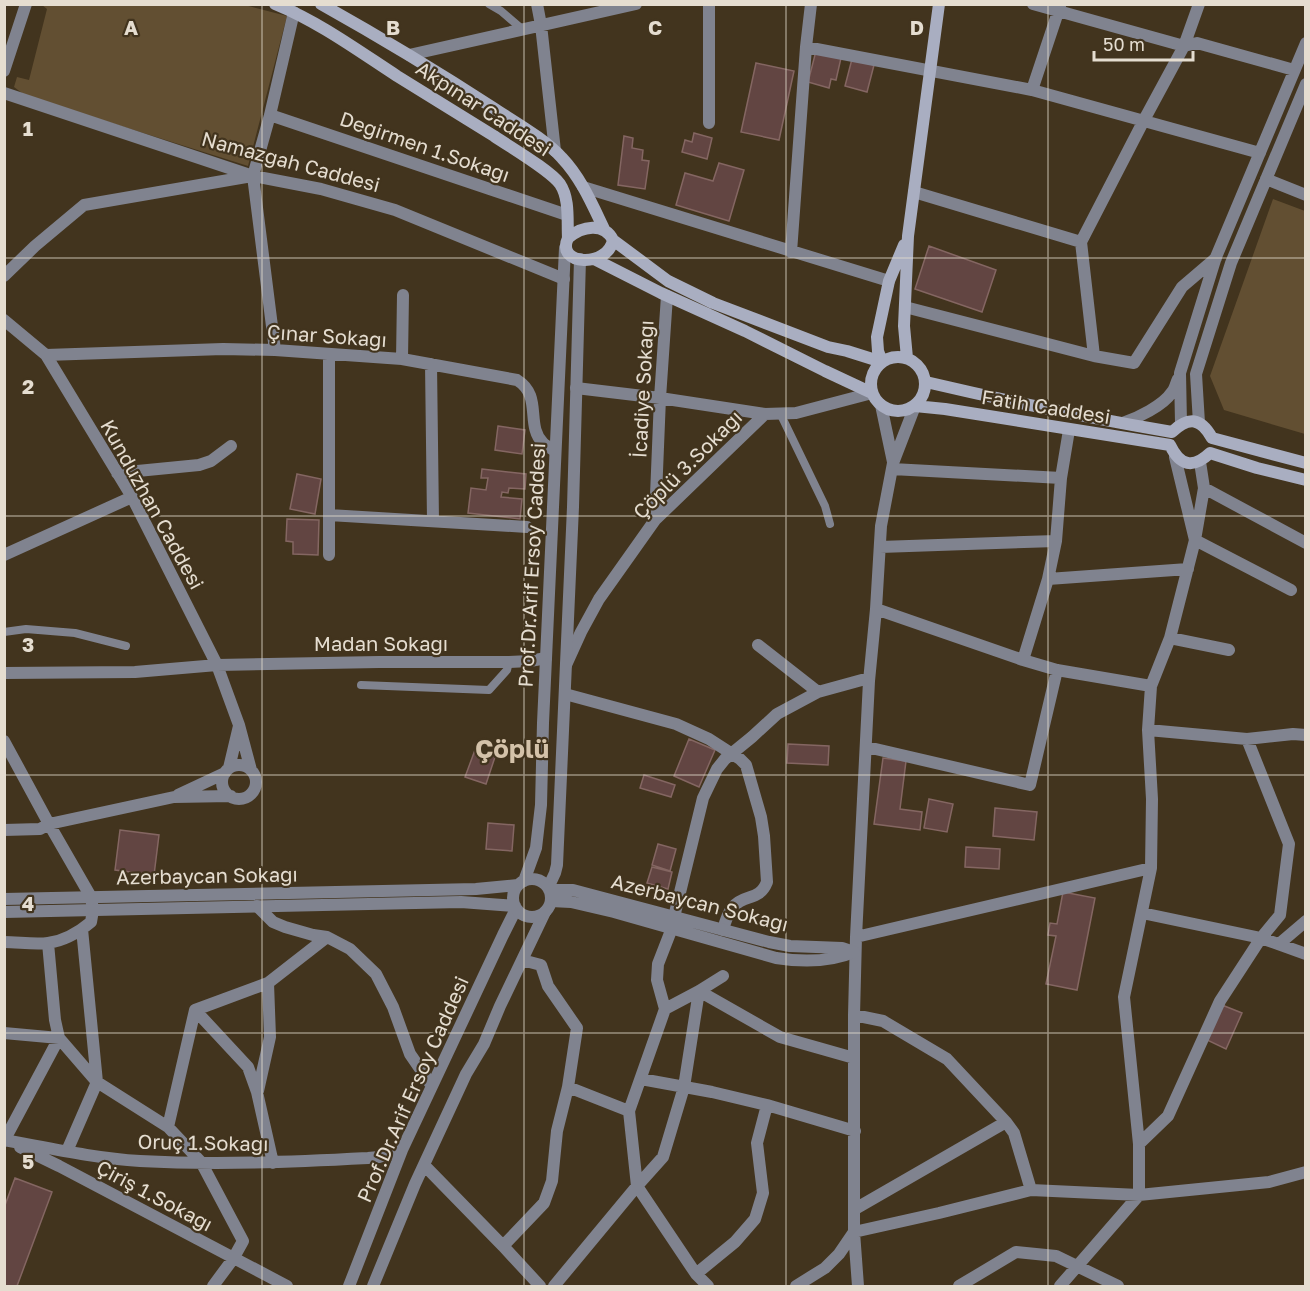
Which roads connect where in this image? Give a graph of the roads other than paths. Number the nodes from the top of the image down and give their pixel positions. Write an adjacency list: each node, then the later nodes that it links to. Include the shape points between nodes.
1 (26, 4): 22 (street)
2 (275, 4): 13 (main road, Akpınar Caddesi)
3 (321, 4): 19 (main road, Akpınar Caddesi)
4 (489, 4): 15 (lane)
5 (537, 4): 14 (street)
6 (636, 4): 14 (street)
7 (709, 4): 28 (street)
8 (811, 4): 18 (street)
9 (939, 4): 20 (main road)
10 (1033, 4): 12 (street)
11 (1199, 4): 17 (street)
12 (1060, 8): 17 (street); 24 (street)
13 (294, 12): 26 (street); 36 (main road, Akpınar Caddesi, via 543,170 559,182 566,194)
14 (541, 25): 15 (street); 29 (street)
15 (522, 29): 19 (street)
16 (1305, 43): 21 (street)
17 (1184, 46): 21 (street, via 1197,43); 27 (street)
18 (806, 47): 20 (street); 42 (street)
19 (409, 55): 29 (main road, Akpınar Caddesi)
20 (931, 70): 24 (street); 34 (main road)
21 (1294, 70): 30 (street)
22 (4, 71)
23 (1305, 84): 32 (street)
24 (1032, 90): 27 (street)
25 (4, 93): 31 (street, Namazgah Caddesi)
26 (270, 115): 31 (street); 36 (street, Değirmen 1.Sokağı)
27 (1143, 120): 30 (street); 40 (street)
28 (709, 123)
29 (555, 151): 33 (main road, Akpınar Caddesi)
30 (1260, 153): 43 (street)
31 (253, 176): 46 (street, via 84,204); 47 (street, Namazgah Caddesi, via 321,189 395,210); 53 (street)
32 (1266, 179): 35 (street); 71 (street, via 1231,263 1196,375)
33 (583, 187): 37 (main road, Akpınar Caddesi); 42 (street)
34 (914, 192): 38 (main road); 40 (street)
35 (1305, 195)
36 (567, 215): 41 (main road, Akpınar Caddesi)
37 (604, 229): 39 (main road); 41 (main road, via 589,228 572,234)
38 (908, 236): 48 (main road); 51 (main road)
39 (613, 240): 45 (main road, via 610,250); 59 (main road, via 668,280 713,303 828,347)
40 (1081, 242): 56 (street)
41 (566, 243): 44 (main road, via 567,253); 47 (street, Prof.Dr.Arif Ersoy Caddesi)
42 (791, 252): 48 (street)
43 (1216, 257): 56 (street, via 1182,287 1134,363); 61 (street)
44 (580, 259): 45 (main road); 63 (street, Prof.Dr.Arif Ersoy Caddesi)
45 (594, 259): 50 (main road)
46 (4, 276)
47 (564, 279): 77 (street, Prof.Dr.Arif Ersoy Caddesi)
48 (889, 281): 59 (main road, via 877,337)
49 (403, 295): 58 (street)
50 (667, 296): 64 (main road); 65 (street, İcadiye Sokağı)
51 (905, 307): 56 (street); 57 (main road)
52 (4, 320): 55 (street, Kunduzhan Caddesi)
53 (275, 350): 54 (street, Çınar Sokağı); 55 (street, Çınar Sokağı)
54 (329, 354): 58 (street, Çınar Sokağı); 88 (street)
55 (46, 356): 83 (street, Kunduzhan Caddesi)
56 (1094, 356)
57 (907, 358): 59 (main road); 62 (main road, via 919,366)
58 (402, 359): 60 (street, Çınar Sokağı)
59 (882, 362): 64 (main road, via 871,380)
60 (431, 364): 77 (street, Çınar Sokağı, via 525,384 530,391 539,436); 90 (street)
61 (1180, 373): 70 (street, via 1172,393 1141,416); 72 (street)
62 (926, 382): 67 (main road); 70 (main road, Fatih Caddesi)
63 (576, 388): 65 (street); 112 (street, Prof.Dr.Arif Ersoy Caddesi)
64 (872, 393): 66 (main road); 68 (street, via 796,413)
65 (660, 398): 69 (street); 89 (street, İcadiye Sokağı)
66 (881, 405): 67 (main road, via 898,411); 82 (street)
67 (915, 406): 73 (main road, Fatih Caddesi); 82 (street)
68 (780, 413): 69 (street); 91 (lane)
69 (765, 414): 89 (street, Çöplü 3.Sokağı)
70 (1122, 423): 72 (main road, Fatih Caddesi)
71 (1199, 423): 72 (main road, Fatih Caddesi); 74 (main road, via 1206,426)
72 (1177, 427): 75 (main road)
73 (1070, 430): 75 (main road, Fatih Caddesi); 84 (street)
74 (1212, 438): 78 (main road); 81 (main road)
75 (1170, 445): 79 (main road)
76 (231, 446): 83 (street, via 199,465)
77 (555, 451): 108 (street, Prof.Dr.Arif Ersoy Caddesi)
78 (1210, 453): 80 (main road); 85 (main road)
79 (1175, 457): 80 (main road, via 1187,464); 93 (street)
80 (1200, 462): 86 (street)
81 (1305, 463)
82 (892, 466): 84 (street); 96 (street)
83 (117, 473): 87 (street, Kunduzhan Caddesi)
84 (1061, 478): 94 (street)
85 (1305, 480)
86 (1204, 488): 93 (street); 95 (street)
87 (132, 497): 97 (street); 111 (street, Kunduzhan Caddesi)
88 (329, 515): 90 (street); 98 (street)
89 (655, 520): 112 (street, Çöplü 3.Sokağı, via 599,599)
90 (433, 521): 92 (street)
91 (830, 524)
92 (527, 528)
93 (1196, 540): 99 (street); 101 (street)
94 (1056, 541): 96 (street); 100 (street)
95 (1305, 543)
96 (880, 547): 102 (street)
97 (4, 555)
98 (329, 555)
99 (1188, 569): 100 (street); 104 (street)
100 (1048, 579): 109 (street)
101 (1291, 590)
102 (876, 609): 109 (street); 115 (street)
103 (4, 632): 106 (lane, via 26,629 75,633)
104 (1170, 638): 107 (street); 117 (street)
105 (758, 645): 118 (street)
106 (126, 646)
107 (1229, 650)
108 (546, 658): 110 (street, Madan Sokağı); 134 (street, Prof.Dr.Arif Ersoy Caddesi, via 540,824 536,848)
109 (1023, 660): 113 (street)
110 (509, 662): 111 (street, Madan Sokağı); 116 (lane, via 507,670 489,690)
111 (217, 665): 114 (street, Madan Sokağı, via 135,672); 120 (street, Kunduzhan Caddesi)
112 (566, 666): 119 (street, Prof.Dr.Arif Ersoy Caddesi)
113 (1057, 670): 117 (street); 125 (street, via 1030,785)
114 (4, 673)
115 (869, 678): 118 (street); 125 (street)
116 (361, 685)
117 (1151, 686): 121 (street)
118 (818, 692): 126 (street, via 777,714)
119 (565, 694): 126 (street, via 676,724); 136 (street, Prof.Dr.Arif Ersoy Caddesi, via 557,865)
120 (239, 725): 127 (street, Kunduzhan Caddesi); 128 (street)
121 (1148, 730): 123 (street); 133 (street)
122 (1305, 735): 123 (street)
123 (1247, 739): 149 (street, via 1289,844 1280,915)
124 (4, 741): 131 (street)
125 (867, 747): 147 (street)
126 (732, 753): 144 (street, via 717,769 703,798); 146 (street, via 746,765 761,817 767,882 760,894 742,899 733,907)
127 (251, 770): 128 (street, via 239,765); 129 (street, via 256,777 252,793 242,798)
128 (227, 771): 129 (street, via 222,783); 130 (street)
129 (231, 796): 130 (street)
130 (174, 797): 131 (street)
131 (49, 824): 132 (street, via 40,829); 135 (street)
132 (4, 830)
133 (1151, 868): 142 (street); 147 (street)
134 (521, 883): 135 (street, Azerbaycan Sokağı, via 476,889); 136 (street, via 538,880); 139 (street, via 514,892)
135 (91, 897): 137 (street, Azerbaycan Sokağı); 140 (street)
136 (548, 898): 139 (street, via 539,916 520,914); 144 (street, Azerbaycan Sokağı); 154 (street, Prof.Dr.Arif Ersoy Caddesi)
137 (4, 899)
138 (257, 906): 139 (street, Azerbaycan Sokağı, via 461,902); 140 (street, Azerbaycan Sokağı); 148 (street, via 273,922)
139 (516, 908): 166 (street, Prof.Dr.Arif Ersoy Caddesi)
140 (93, 910): 141 (street, Azerbaycan Sokağı); 145 (street, via 91,922)
141 (4, 912)
142 (1142, 913): 149 (street); 176 (street, via 1124,997)
143 (1305, 921): 152 (street)
144 (673, 923): 146 (street, Azerbaycan Sokağı); 146 (street, Azerbaycan Sokağı, via 776,958 823,959 854,952 790,946); 158 (street, via 658,964 657,980)
145 (82, 929): 151 (street); 165 (street)
146 (723, 930)
147 (856, 937): 160 (street)
148 (327, 938): 156 (street); 166 (street, via 350,950 376,974 410,1054)
149 (1262, 938): 152 (street); 176 (street, via 1220,1001 1168,1116)
150 (4, 942): 151 (street)
151 (48, 944): 162 (street)
152 (1279, 944): 153 (street)
153 (1305, 954)
154 (522, 960): 167 (street, via 540,965 548,986 577,1028); 181 (street, Prof.Dr.Arif Ersoy Caddesi)
155 (723, 976): 157 (street)
156 (268, 983): 159 (street); 169 (street, via 270,1037)
157 (699, 991): 158 (street); 163 (street, via 780,1037); 168 (street)
158 (664, 1009): 164 (street)
159 (195, 1010): 169 (street, via 248,1067); 173 (street)
160 (854, 1015): 163 (street); 172 (street, via 883,1021 947,1059)
161 (4, 1033): 162 (street)
162 (59, 1038): 165 (street); 175 (street)
163 (854, 1058): 174 (street)
164 (641, 1079): 168 (street); 171 (street)
165 (97, 1082): 173 (street); 178 (street)
166 (432, 1086): 177 (street, Prof.Dr.Arif Ersoy Caddesi)
167 (568, 1087): 171 (street); 188 (street, via 557,1131 552,1181 544,1203)
168 (684, 1087): 170 (street); 183 (street, via 663,1157)
169 (257, 1092): 180 (street)
170 (767, 1105): 174 (street); 191 (street, via 757,1143 763,1193 756,1219)
171 (629, 1111): 183 (street)
172 (1006, 1122): 184 (street, via 1014,1133); 186 (street)
173 (168, 1126): 179 (street)
174 (855, 1131): 186 (street)
175 (5, 1140): 178 (street, Oruç 1.Sokağı); 189 (street, Çiriş 1.Sokağı)
176 (1139, 1144): 185 (street)
177 (402, 1150): 180 (street, Oruç 1.Sokağı, via 379,1157); 194 (street, Prof.Dr.Arif Ersoy Caddesi)
178 (67, 1151): 179 (street, Oruç 1.Sokağı, via 140,1161)
179 (201, 1162): 180 (street, Oruç 1.Sokağı); 189 (street, via 243,1241)
180 (273, 1163)
181 (424, 1165): 188 (street); 195 (street, Prof.Dr.Arif Ersoy Caddesi)
182 (1305, 1172): 185 (street, via 1269,1182)
183 (637, 1186): 191 (street); 197 (street)
184 (1031, 1190): 185 (street); 187 (street)
185 (1139, 1195): 190 (street)
186 (855, 1209): 187 (street)
187 (854, 1232): 199 (street, via 825,1268); 200 (street)
188 (503, 1245): 196 (street)
189 (233, 1259): 192 (street); 193 (street, Çiriş 1.Sokağı)
190 (1076, 1267): 201 (street, via 1056,1256 1017,1252); 202 (street); 203 (street)
191 (696, 1274): 198 (street)
192 (213, 1287)
193 (287, 1287)
194 (349, 1287)
195 (373, 1287)
196 (540, 1287)
197 (554, 1287)
198 (708, 1287)
199 (796, 1287)
200 (858, 1287)
201 (959, 1287)
202 (1060, 1287)
203 (1118, 1287)

